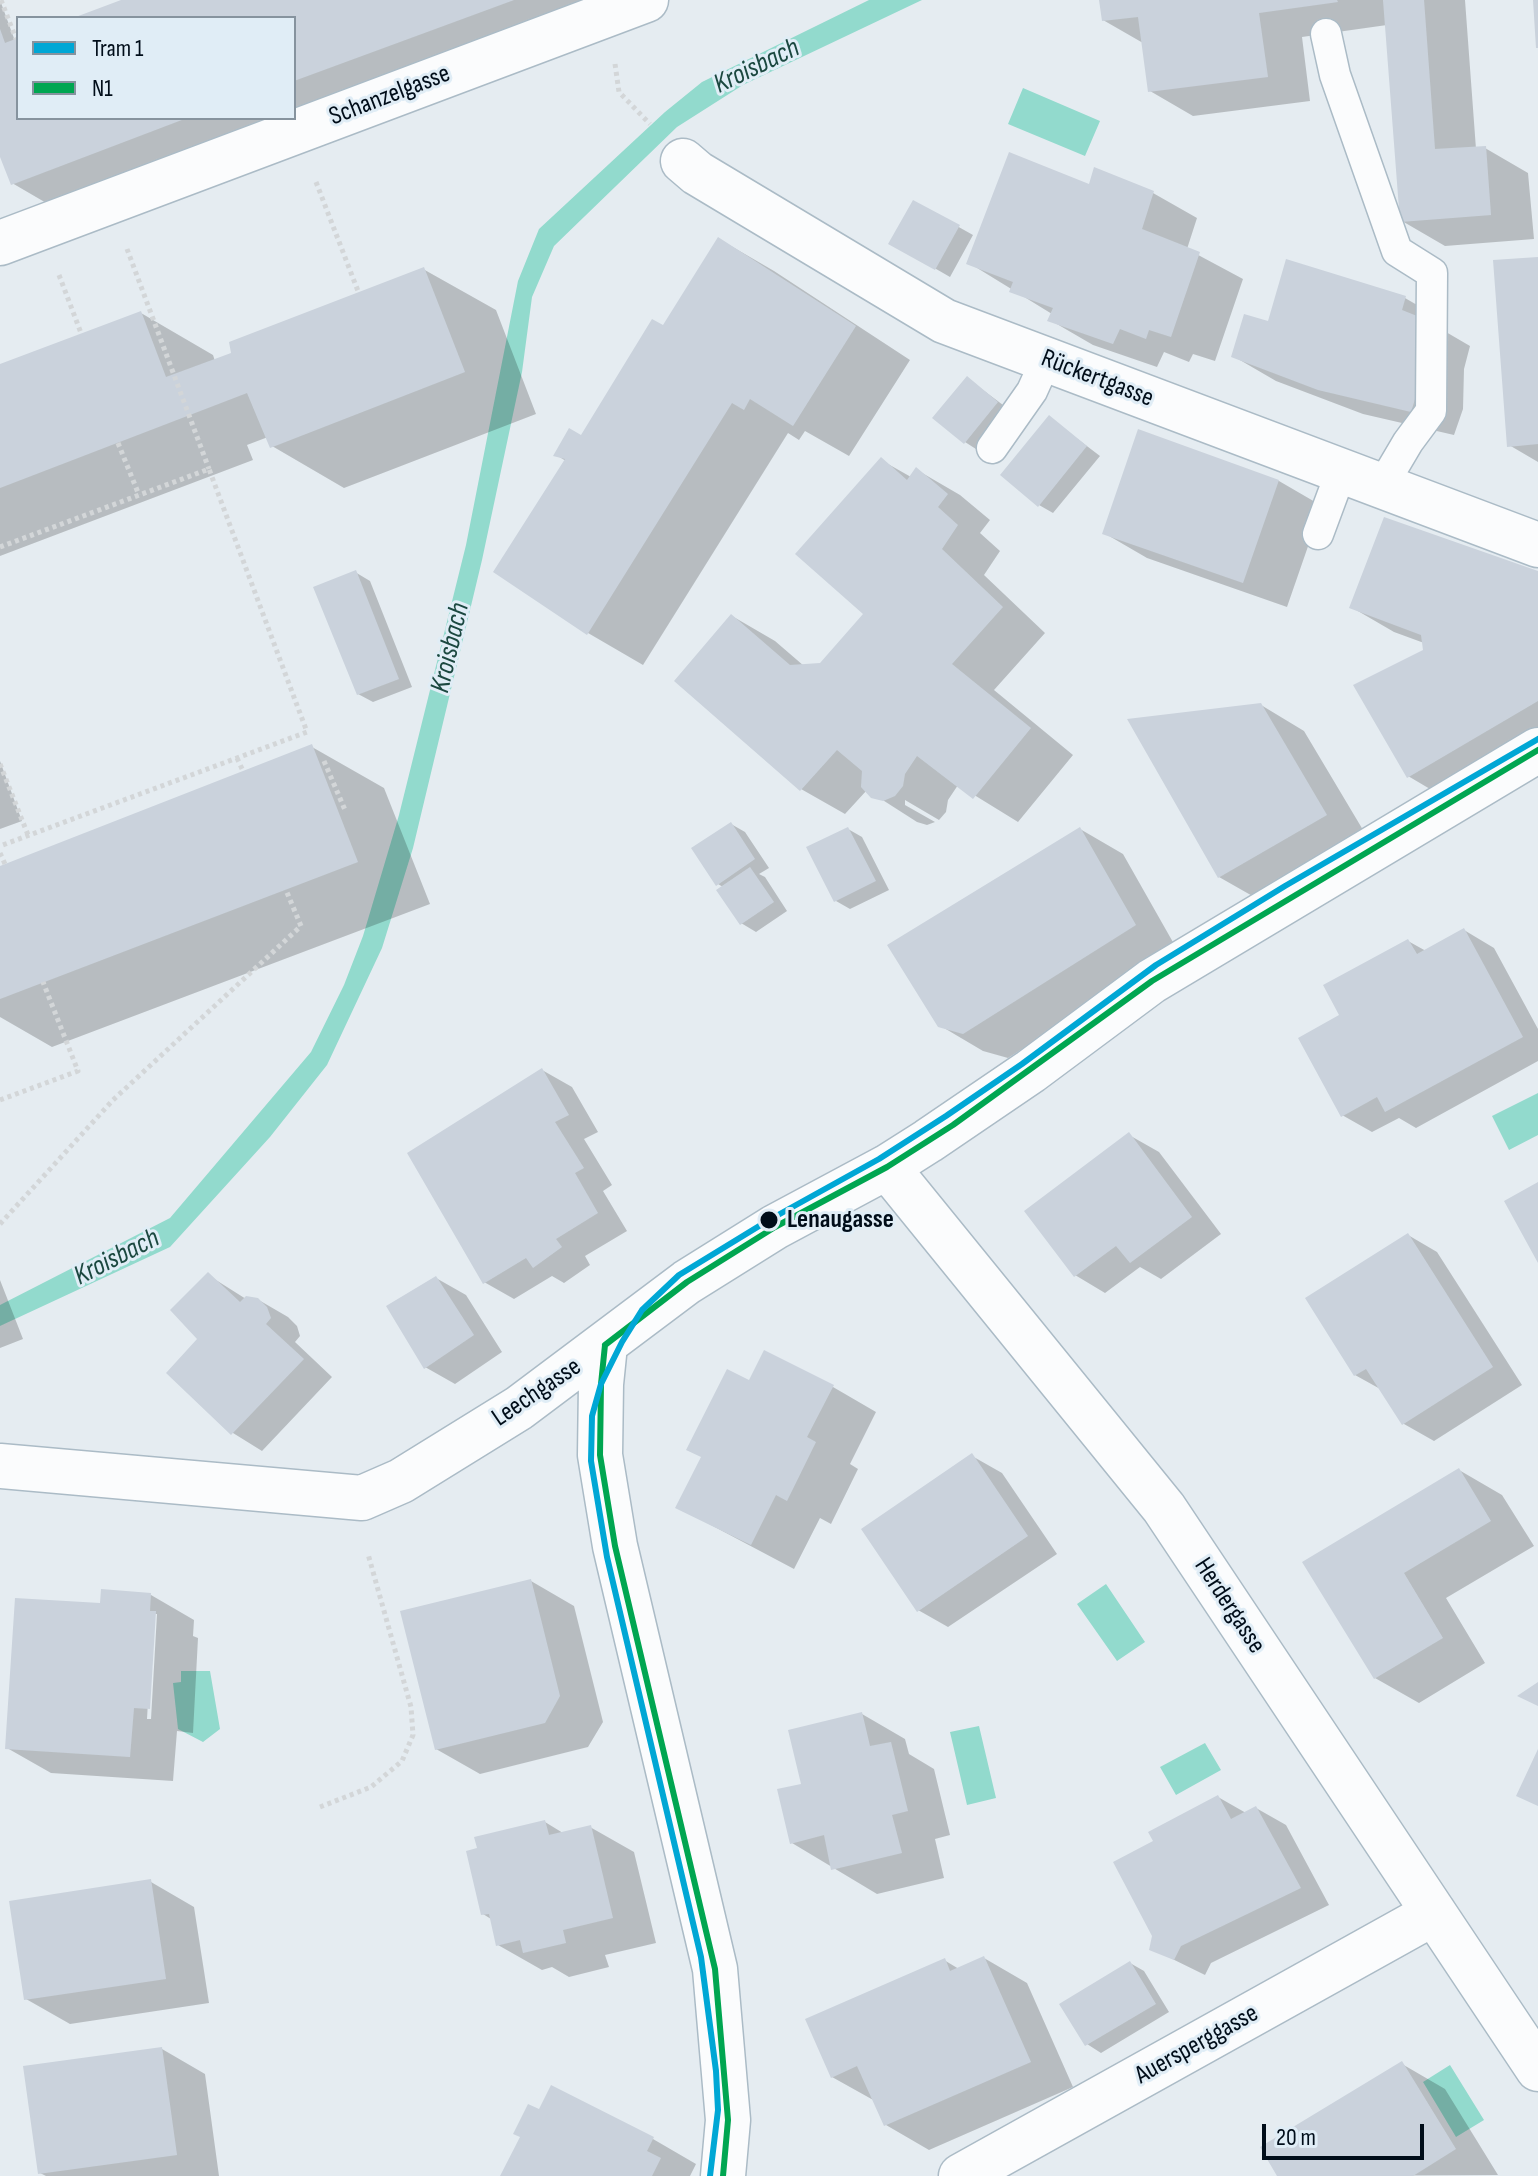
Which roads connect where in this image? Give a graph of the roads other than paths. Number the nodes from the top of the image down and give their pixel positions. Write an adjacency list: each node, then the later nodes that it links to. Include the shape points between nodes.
1 (626, 4): 4 (street, Schanzelgasse)
2 (1326, 34): 8 (lane, via 1335,75 1397,251 1432,273 1431,411)
3 (683, 161): 5 (street, Rückertgasse, via 944,321)
4 (0, 243)
5 (1046, 360): 6 (lane, via 1032,391); 7 (street, Rückertgasse)
6 (992, 448)
7 (1341, 472): 8 (street, Rückertgasse); 9 (lane)
8 (1382, 486): 10 (street, Rückertgasse)
9 (1318, 534)
10 (1538, 545)
11 (1538, 750): 12 (street, Leechgasse, via 1152,981 1031,1071)
12 (887, 1167): 13 (street, Leechgasse, via 687,1282); 15 (street, Herdergasse, via 1164,1508)
13 (605, 1345): 14 (street, Leechgasse, via 519,1408 401,1481 362,1498); 17 (street, via 600,1455 615,1546 715,1969 728,2120)
14 (0, 1466)
15 (1434, 1913): 16 (street, Herdergasse); 18 (street, Auersperggasse)
16 (1538, 2069)
17 (723, 2176)
18 (961, 2176)

